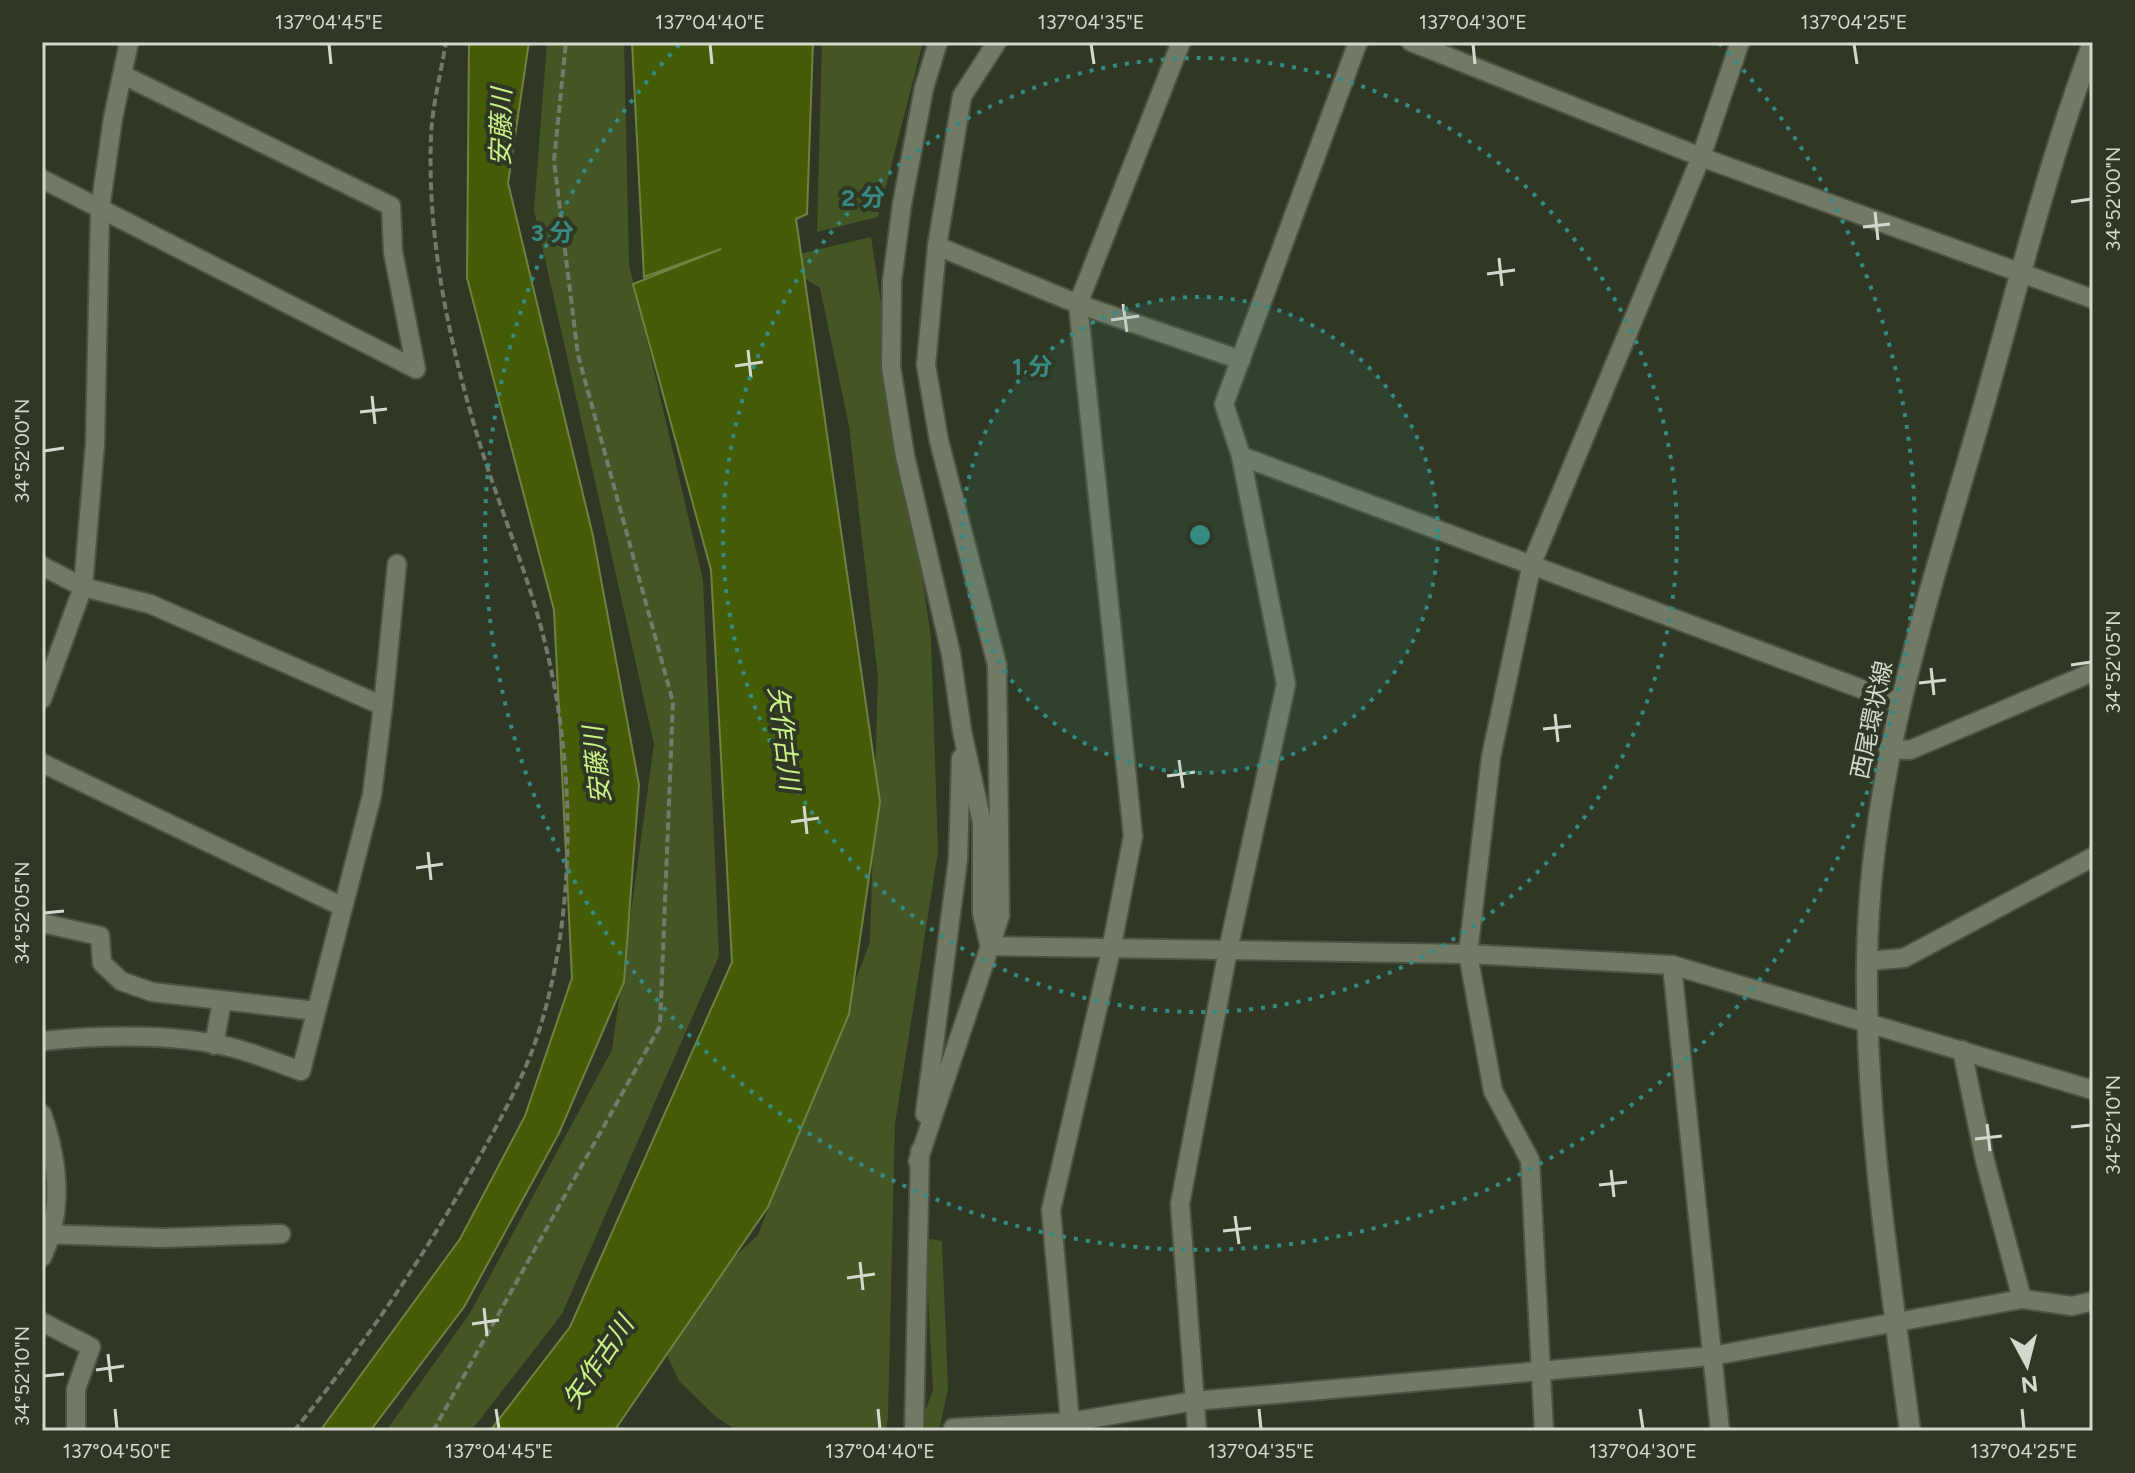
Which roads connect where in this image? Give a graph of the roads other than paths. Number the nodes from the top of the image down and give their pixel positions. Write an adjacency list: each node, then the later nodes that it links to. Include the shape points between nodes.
1 (129, 42): 9 (street)
2 (938, 42): 27 (street, via 902,204 892,281 891,367)
3 (997, 42): 13 (street, via 962,96)
4 (1181, 42): 16 (street)
5 (1358, 42): 17 (street)
6 (1411, 42): 10 (street)
7 (1740, 42): 10 (street)
8 (2093, 43): 14 (main road, 西尾環状線)
9 (123, 75): 12 (street); 12 (street, via 391,206 393,252 416,369)
10 (1701, 157): 14 (street); 19 (street)
11 (42, 179): 12 (street)
12 (100, 209): 22 (street, via 95,444)
13 (937, 246): 16 (street); 33 (street, via 926,365 939,441 997,665 1000,916)
14 (2022, 273): 15 (street); 25 (main road, 西尾環状線)
15 (2093, 299)
16 (1078, 304): 17 (street); 34 (street, via 1133,836)
17 (1241, 360): 18 (street, via 1224,404)
18 (1241, 456): 19 (street); 35 (street, via 1286,684)
19 (1532, 563): 25 (street); 36 (street, via 1491,757)
20 (397, 564): 26 (street)
21 (42, 566): 22 (street)
22 (83, 587): 24 (street); 26 (street, via 150,604)
23 (2093, 672): 28 (street, via 1910,750)
24 (42, 699)
25 (1899, 703): 28 (main road, 西尾環状線)
26 (383, 706): 31 (street, via 372,795)
27 (962, 731): 33 (street, via 982,823 982,913); 47 (street, via 958,859)
28 (1888, 749): 37 (main road, 西尾環状線)
29 (42, 763): 31 (street)
30 (2093, 857): 37 (street, via 1904,958)
31 (343, 907): 40 (street)
32 (42, 923): 39 (street, via 100,936 102,963 121,981 179,998)
33 (990, 946): 34 (street); 47 (street)
34 (1111, 950): 35 (street); 58 (street, via 1051,1210)
35 (1228, 950): 36 (street); 57 (street, via 1180,1204)
36 (1468, 954): 38 (street); 56 (street, via 1493,1091 1530,1160)
37 (1867, 961): 41 (main road, 西尾環状線)
38 (1672, 965): 41 (street); 55 (street)
39 (222, 1001): 40 (street); 43 (street)
40 (316, 1011): 43 (street, via 301,1071)
41 (1869, 1023): 44 (street); 53 (main road, 西尾環状線, via 1871,1106)
42 (42, 1041): 43 (street, via 99,1036)
43 (214, 1045)
44 (1962, 1050): 45 (street); 51 (street)
45 (2093, 1088)
46 (42, 1114): 48 (street, via 58,1175)
47 (918, 1161): 61 (street)
48 (46, 1234): 49 (street); 50 (street)
49 (281, 1234)
50 (42, 1257)
51 (2022, 1299): 52 (street, via 2072,1306); 53 (street)
52 (2093, 1301)
53 (1896, 1321): 55 (street); 65 (main road, 西尾環状線)
54 (42, 1322): 60 (street, via 91,1347 76,1389)
55 (1712, 1356): 56 (street); 64 (street)
56 (1540, 1370): 57 (street); 63 (street)
57 (1195, 1401): 58 (street); 62 (street)
58 (1070, 1422): 59 (street)
59 (953, 1428)
60 (76, 1431)
61 (914, 1431)
62 (1197, 1431)
63 (1544, 1431)
64 (1720, 1431)
65 (1910, 1431)

